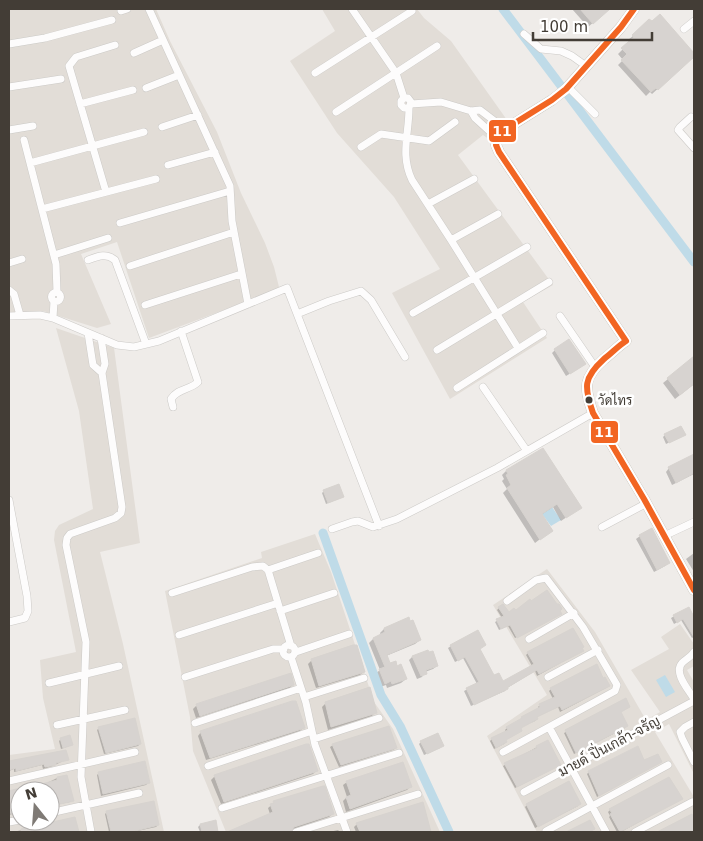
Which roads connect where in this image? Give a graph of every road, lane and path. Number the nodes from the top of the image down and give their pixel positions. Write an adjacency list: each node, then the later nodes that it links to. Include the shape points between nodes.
1 (149, 9): 10 (street)
2 (352, 9): 9 (street)
3 (634, 9): 15 (street)
4 (412, 11): 9 (street)
5 (112, 20): 11 (street)
6 (694, 21): 7 (street)
7 (684, 30)
8 (524, 34): 15 (street, via 541,49 561,51)
9 (371, 36): 16 (street); 17 (street)
10 (163, 40): 14 (street); 18 (street)
11 (9, 44)
12 (115, 45): 24 (street, via 72,61 71,75)
13 (437, 46): 16 (street)
14 (134, 53)
15 (586, 66): 23 (street)
16 (396, 72): 25 (street, via 404,98 401,105 404,108); 27 (street)
17 (315, 73)
18 (180, 75): 21 (street); 29 (street)
19 (61, 79): 20 (street)
20 (9, 87)
21 (146, 88)
22 (133, 90): 24 (street)
23 (565, 90): 28 (street); 34 (street)
24 (80, 104): 40 (street)
25 (410, 106): 26 (street, via 441,102); 37 (street)
26 (471, 111): 34 (street, via 480,110); 38 (street)
27 (336, 112)
28 (595, 114)
29 (198, 115): 33 (street); 43 (street)
30 (691, 117): 42 (street, via 678,130)
31 (455, 122): 37 (street, via 429,141)
32 (33, 126): 35 (street)
33 (162, 127)
34 (505, 129): 38 (street)
35 (9, 130)
36 (144, 132): 40 (street)
37 (407, 138): 41 (street, via 381,134); 50 (street, via 404,151 407,170)
38 (497, 138): 84 (street, via 499,152 626,341)
39 (24, 140): 44 (street)
40 (92, 147): 44 (street); 49 (street)
41 (361, 147)
42 (694, 148)
43 (215, 152): 45 (street); 48 (street)
44 (30, 163): 51 (street)
45 (168, 165)
46 (474, 178): 50 (street)
47 (156, 179): 49 (street)
48 (230, 191): 53 (street); 54 (street)
49 (106, 192): 51 (street)
50 (428, 204): 56 (street)
51 (42, 209): 58 (street)
52 (498, 214): 56 (street)
53 (120, 223)
54 (234, 232): 62 (street); 63 (street)
55 (108, 238): 58 (street)
56 (452, 240): 64 (street)
57 (527, 247): 64 (street)
58 (54, 255): 75 (street, via 60,298 54,301)
59 (22, 259): 61 (street)
60 (88, 260): 80 (street, via 102,255 115,260)
61 (9, 263)
62 (130, 266)
63 (241, 274): 67 (street); 68 (street)
64 (474, 277): 69 (street); 70 (street)
65 (549, 282): 70 (street)
66 (9, 290): 72 (street, via 14,294)
67 (248, 304): 71 (street, via 287,288); 76 (street)
68 (145, 305)
69 (413, 313)
70 (496, 313): 81 (street); 82 (street)
71 (297, 314): 83 (street, via 361,292 371,300); 94 (street)
72 (20, 315): 73 (street); 75 (street)
73 (9, 316)
74 (560, 316): 84 (street)
75 (53, 318): 78 (street)
76 (181, 331): 80 (street); 88 (street, via 198,382 175,392 171,398)
77 (543, 332): 81 (street)
78 (88, 333): 79 (street); 85 (street, via 93,365)
79 (101, 338): 80 (street, via 116,345 134,347); 85 (street, via 105,364)
80 (146, 344)
81 (518, 348): 87 (street)
82 (438, 350)
83 (405, 357)
84 (594, 367): 89 (street, via 586,384)
85 (102, 373): 116 (street, via 122,507 115,518 76,531 67,538 86,642)
86 (483, 387): 90 (street)
87 (457, 388)
88 (173, 407)
89 (593, 413): 90 (street); 92 (street)
90 (527, 450): 94 (street, via 413,512)
91 (9, 500): 108 (street, via 28,611 25,618)
92 (646, 503): 95 (street); 97 (street)
93 (694, 522): 97 (street)
94 (380, 526): 96 (street, via 358,521)
95 (602, 527)
96 (332, 529)
97 (664, 536): 100 (street)
98 (318, 553): 99 (street)
99 (268, 570): 102 (street, via 258,566); 105 (street)
100 (691, 578): 101 (street)
101 (694, 590)
102 (172, 593)
103 (334, 593): 106 (street)
104 (507, 601): 107 (street, via 536,580 546,578)
105 (278, 603): 106 (street); 110 (street)
106 (280, 611): 113 (street)
107 (574, 614): 111 (street); 112 (street)
108 (9, 622)
109 (349, 634): 113 (street)
110 (178, 635)
111 (529, 639)
112 (598, 650): 117 (street); 130 (street, via 617,682 616,691)
113 (290, 651): 118 (street, via 273,650); 121 (street)
114 (693, 655): 123 (street, มายด์ ปิ่นเกล้า-จรัญ, via 682,663 679,674)
115 (119, 666): 116 (street)
116 (85, 674): 120 (street); 126 (street)
117 (548, 676)
118 (185, 677)
119 (364, 678): 122 (street)
120 (49, 683)
121 (301, 688): 122 (street); 128 (street)
122 (304, 697): 131 (street)
123 (694, 700): 140 (street, มายด์ ปิ่นเกล้า-จรัญ)
124 (125, 710): 126 (street)
125 (379, 718): 132 (street)
126 (83, 720): 129 (street); 137 (street)
127 (694, 722): 136 (street, via 680,732)
128 (195, 723)
129 (58, 725)
130 (549, 727): 134 (street); 140 (street)
131 (312, 731): 132 (street); 139 (street)
132 (314, 739): 141 (street)
133 (135, 752): 137 (street)
134 (503, 752)
135 (399, 754): 141 (street)
136 (694, 762)
137 (81, 764): 142 (street); 147 (street)
138 (668, 765): 148 (street)
139 (208, 766)
140 (571, 766): 143 (street, มายด์ ปิ่นเกล้า-จรัญ); 148 (street)
141 (327, 775): 149 (street); 151 (street)
142 (9, 781)
143 (524, 792)
144 (139, 793): 147 (street)
145 (418, 794): 151 (street)
146 (692, 802): 157 (street)
147 (85, 805): 150 (street); 153 (street)
148 (592, 806): 152 (street); 156 (street)
149 (222, 808)
150 (60, 811)
151 (342, 817): 154 (street); 155 (street)
152 (546, 831)
153 (91, 832)
154 (296, 832)
155 (347, 832)
156 (606, 832)
157 (635, 832)

